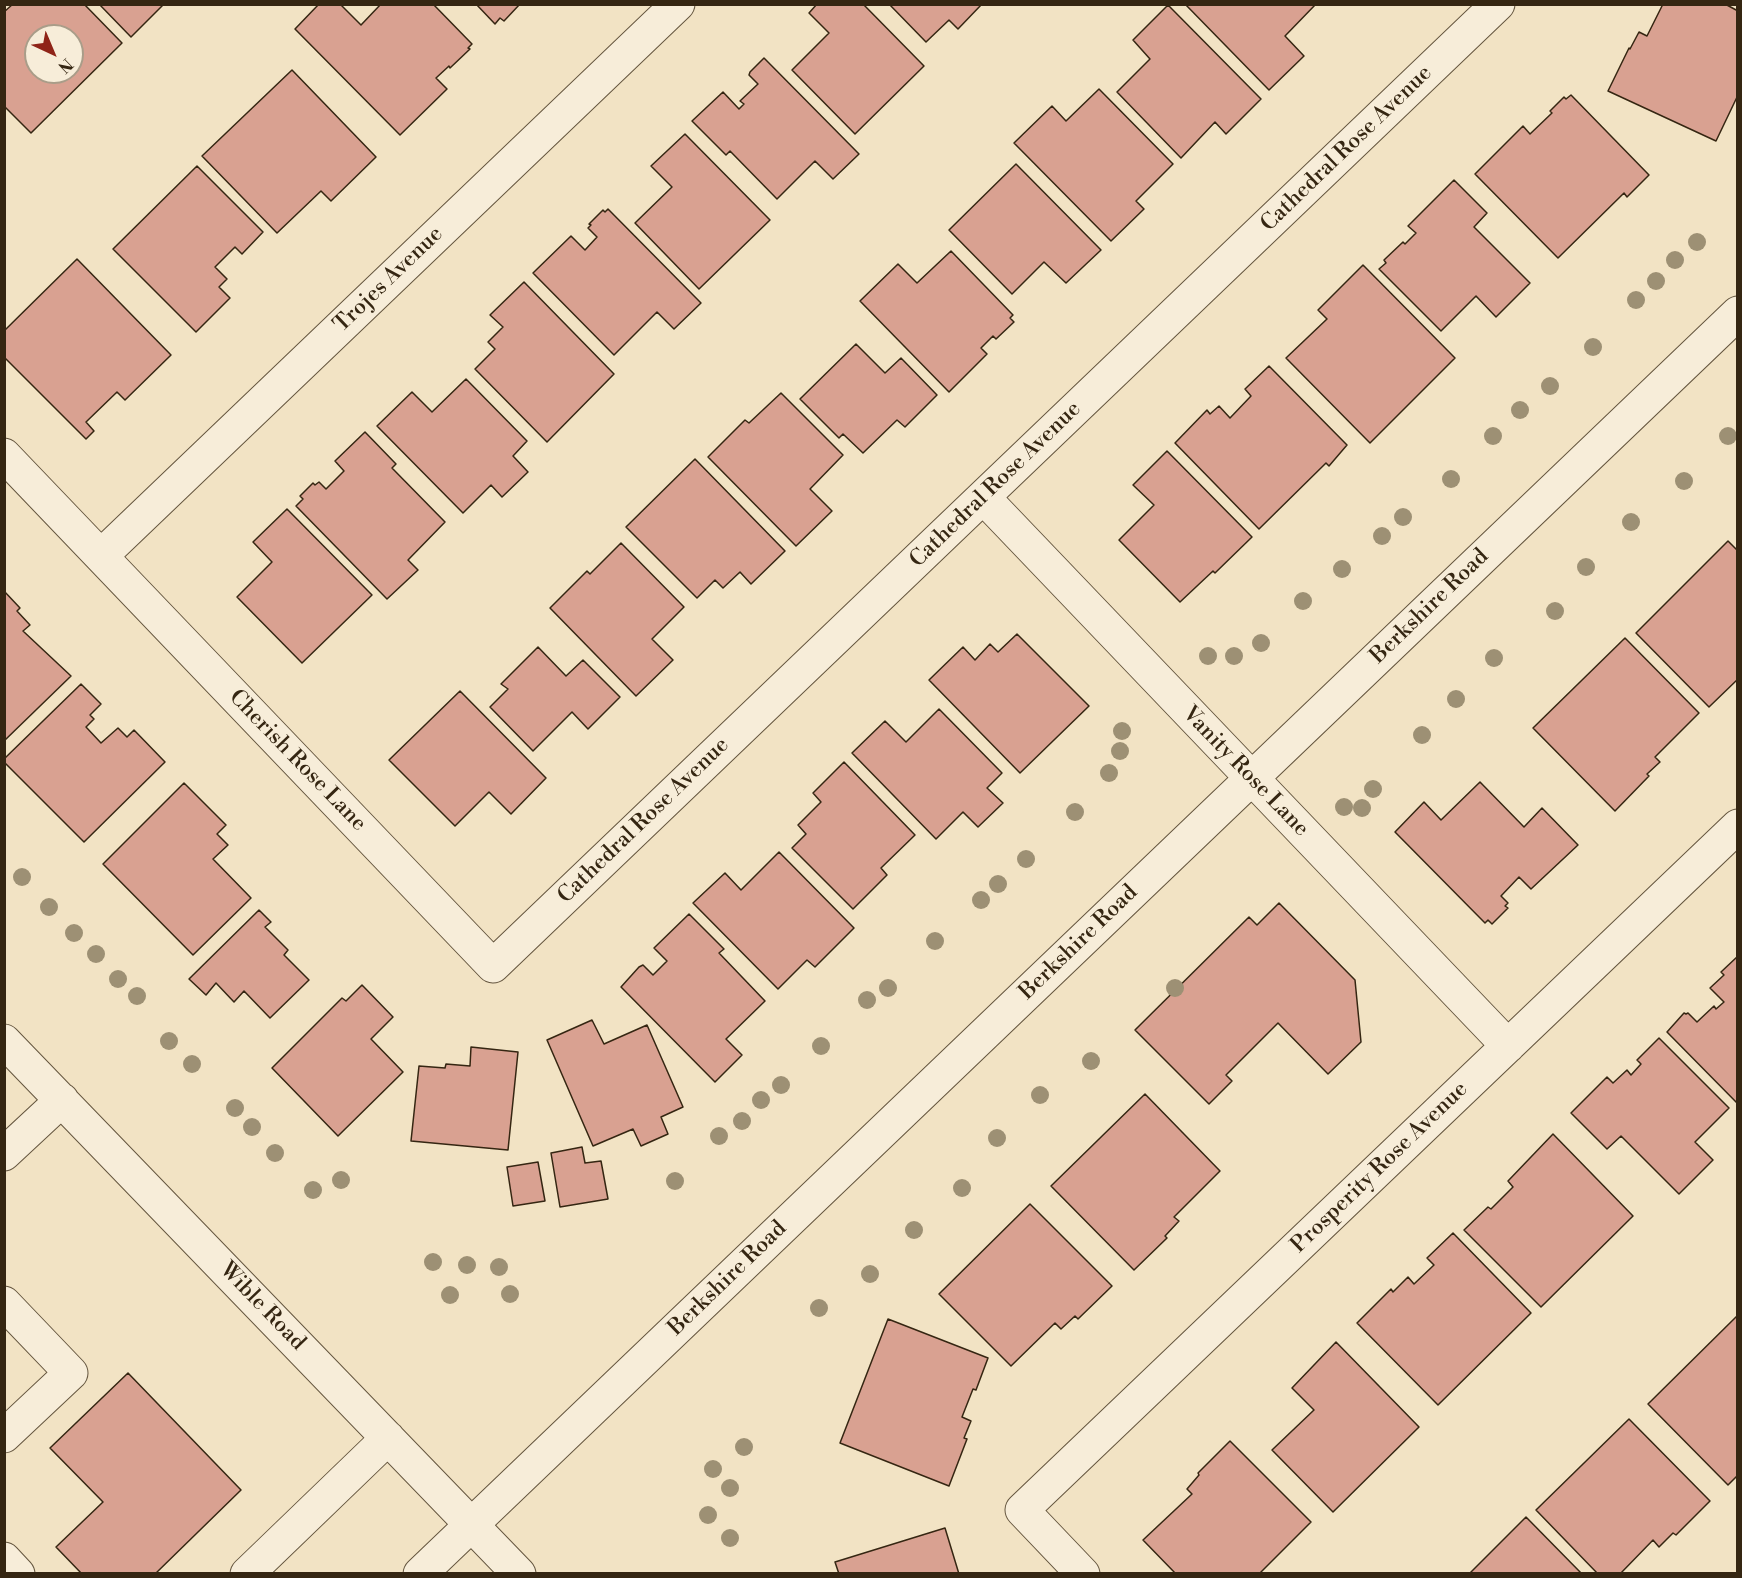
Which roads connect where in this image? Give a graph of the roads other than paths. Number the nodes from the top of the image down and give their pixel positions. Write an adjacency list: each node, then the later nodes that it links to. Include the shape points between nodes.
1 (678, 4): 6 (street, Trojes Avenue)
2 (1498, 4): 5 (street, Cathedral Rose Avenue)
3 (1737, 313): 7 (street, Berkshire Road)
4 (4, 455): 6 (street, Cherish Rose Lane)
5 (983, 497): 7 (street, Vanity Rose Lane); 9 (street, Cathedral Rose Avenue)
6 (101, 556): 9 (street, Cherish Rose Lane)
7 (1251, 778): 11 (street, Vanity Rose Lane); 17 (street, Berkshire Road)
8 (1737, 826): 11 (street, Prosperity Rose Avenue)
9 (493, 966)
10 (4, 1041): 12 (street, Wible Road)
11 (1508, 1046): 23 (street, Prosperity Rose Avenue, via 1022,1510)
12 (62, 1100): 13 (street); 16 (street, Wible Road)
13 (4, 1154)
14 (4, 1303): 15 (street, via 71,1373)
15 (4, 1436)
16 (388, 1438): 17 (street, Wible Road); 20 (street)
17 (471, 1524): 21 (street, Berkshire Road); 22 (street, Wible Road)
18 (4, 1559): 19 (street)
19 (18, 1574)
20 (247, 1574)
21 (420, 1574)
22 (519, 1574)
23 (1083, 1574)

